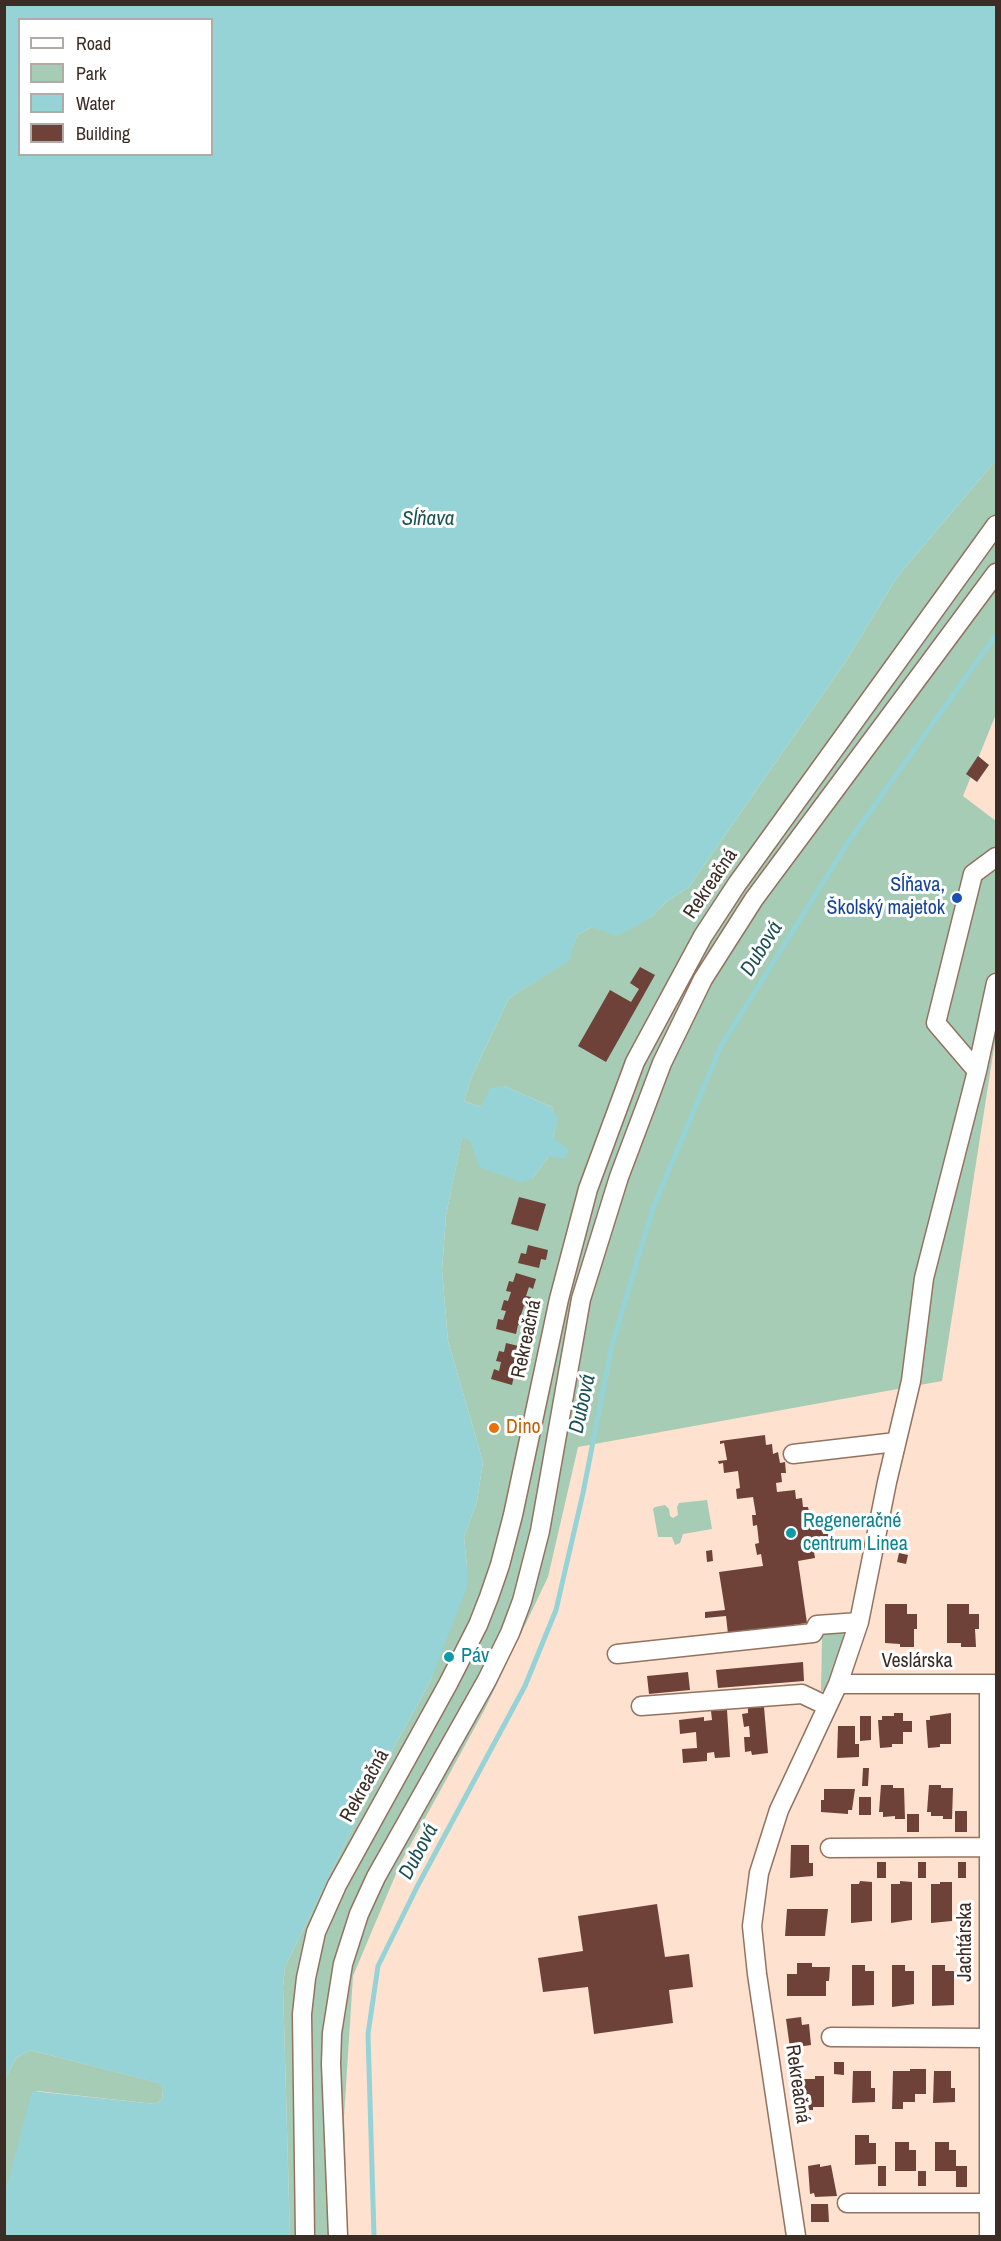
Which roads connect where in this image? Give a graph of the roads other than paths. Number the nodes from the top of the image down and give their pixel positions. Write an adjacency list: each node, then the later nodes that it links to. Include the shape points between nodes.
1 (996, 525): 5 (street, Rekreačná, via 737,884 703,936)
2 (996, 573): 7 (street, via 754,899 703,979)
3 (996, 857): 6 (street, via 973,874 936,1023)
4 (996, 983): 6 (street, Rekreačná)
5 (635, 1062): 7 (street); 22 (street, Rekreačná, via 588,1189 559,1299 500,1565 478,1625 337,1885 316,1932 302,2014)
6 (977, 1071): 8 (street, Rekreačná, via 924,1278 911,1381)
7 (656, 1079): 23 (street, via 619,1177 581,1299 540,1531 522,1601 487,1680 376,1877 343,1964 331,2064)
8 (896, 1442): 9 (street); 10 (street, Rekreačná)
9 (793, 1454)
10 (859, 1622): 11 (street, via 817,1625 813,1634); 12 (street, Rekreačná)
11 (617, 1654)
12 (838, 1684): 13 (street, Veslárska); 15 (street, Rekreačná)
13 (993, 1684): 16 (street, Jachtárska)
14 (641, 1706): 15 (street, via 802,1694)
15 (827, 1706): 24 (street, Rekreačná, via 778,1810 759,1873 752,1926)
16 (989, 1847): 17 (street); 19 (street, Jachtárska)
17 (830, 1848)
18 (831, 2037): 19 (street)
19 (989, 2038): 21 (street, Jachtárska)
20 (847, 2203): 21 (street)
21 (989, 2203): 25 (street, Jachtárska)
22 (305, 2236)
23 (338, 2236)
24 (796, 2236)
25 (989, 2236)

